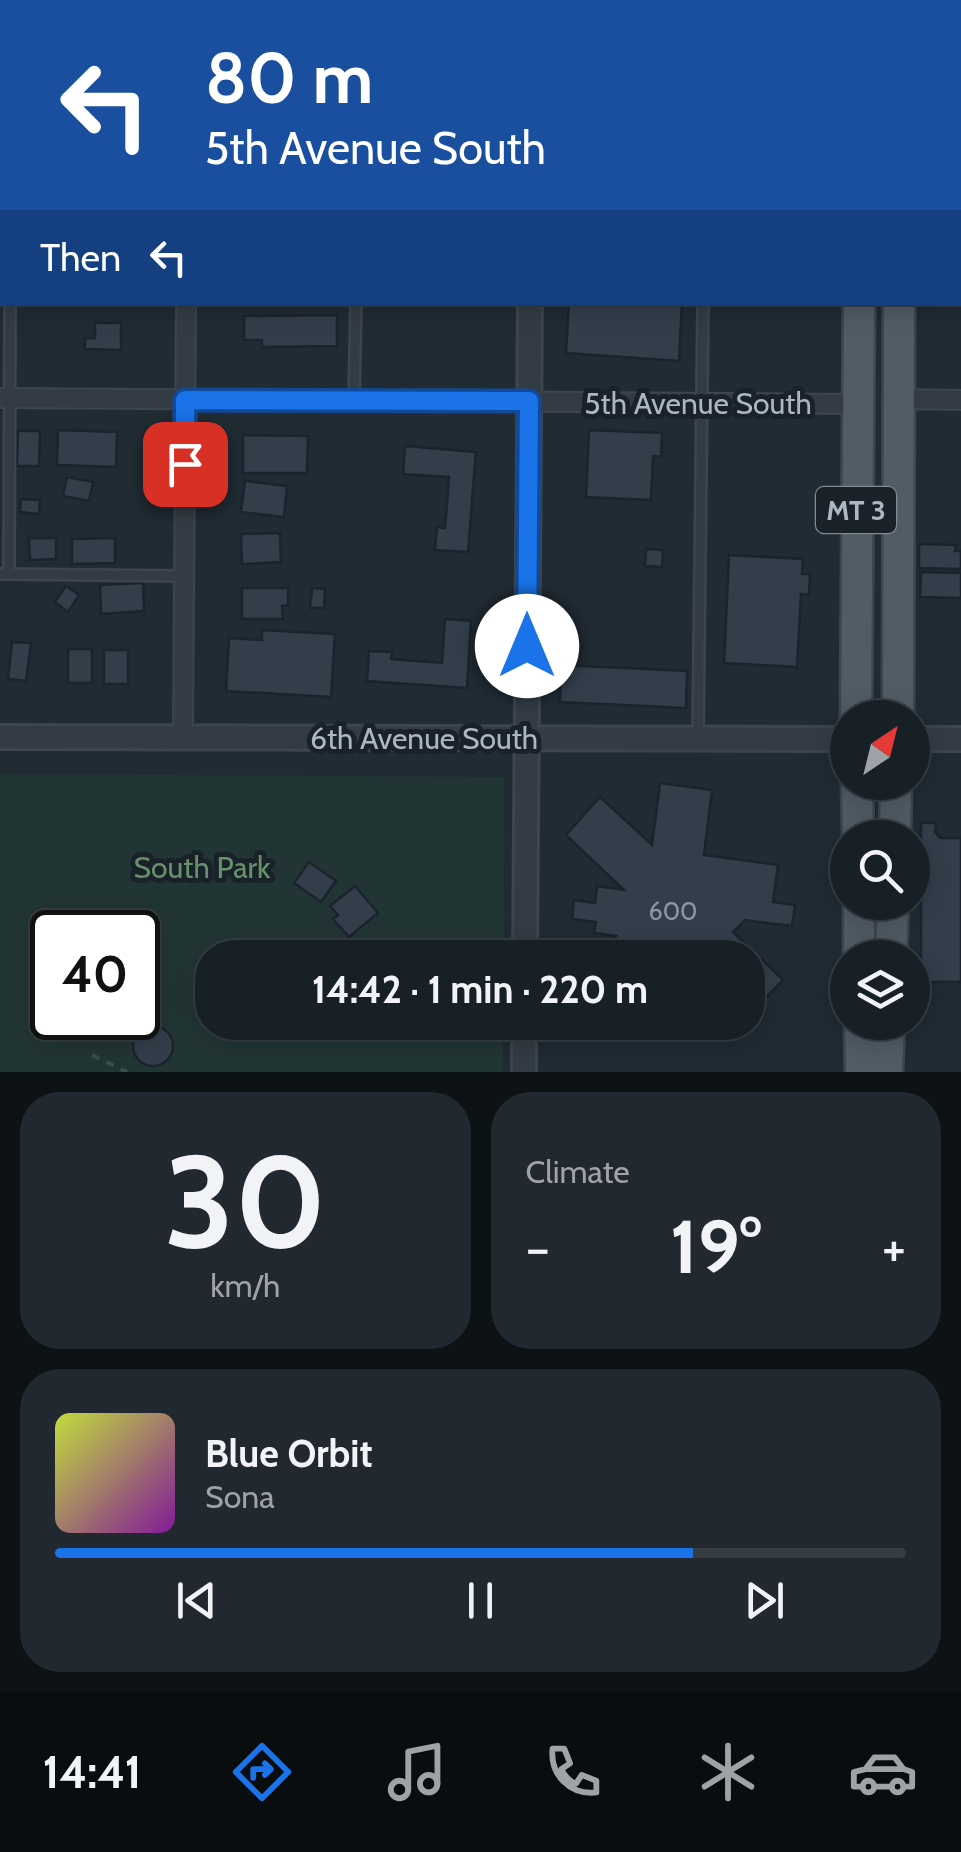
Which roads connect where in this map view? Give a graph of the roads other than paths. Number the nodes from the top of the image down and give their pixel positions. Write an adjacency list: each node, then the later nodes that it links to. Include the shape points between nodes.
1 (10, 305): 8 (lane)
2 (186, 305): 10 (street)
3 (356, 305): 12 (lane)
4 (530, 305): 13 (street)
5 (703, 305): 14 (lane)
6 (859, 305): 15 (main road, MT 3)
7 (899, 305): 9 (main road)
8 (4, 398): 10 (street, 5th Avenue South); 16 (lane)
9 (900, 399): 11 (street); 19 (main road)
10 (185, 400): 12 (street, 5th Avenue South); 17 (street)
11 (961, 400)
12 (354, 401): 13 (street, 5th Avenue South)
13 (529, 401): 14 (street, 5th Avenue South); 22 (street)
14 (704, 402): 15 (street, 5th Avenue South); 23 (lane)
15 (856, 404): 18 (main road, MT 3)
16 (5, 574): 17 (lane)
17 (184, 576): 21 (street)
18 (856, 700)
19 (898, 700)
20 (0, 737): 21 (street, 6th Avenue South)
21 (183, 738): 22 (street, 6th Avenue South)
22 (526, 738): 23 (street, 6th Avenue South); 27 (street)
23 (698, 739): 24 (street, 6th Avenue South)
24 (830, 739)
25 (930, 739): 26 (street)
26 (961, 739)
27 (525, 940)
28 (524, 1040): 31 (street)
29 (860, 1040): 32 (main road)
30 (888, 1040): 33 (main road)
31 (524, 1072)
32 (861, 1072)
33 (887, 1072)

